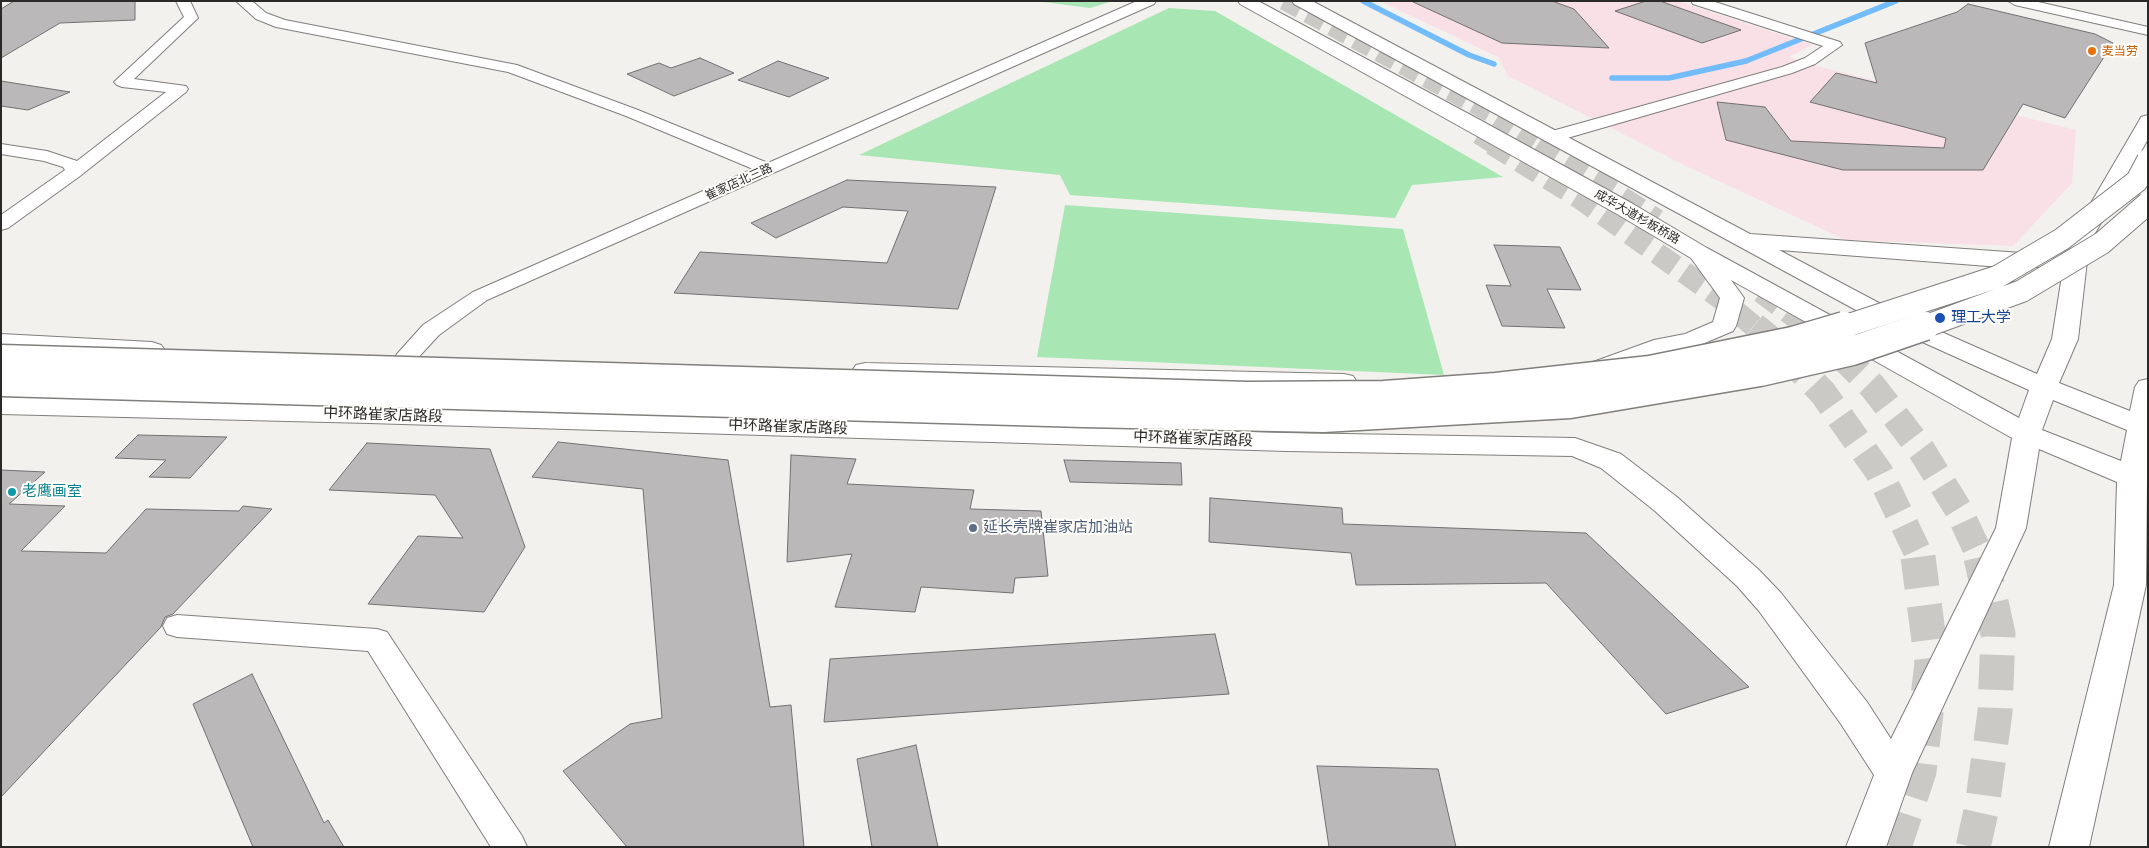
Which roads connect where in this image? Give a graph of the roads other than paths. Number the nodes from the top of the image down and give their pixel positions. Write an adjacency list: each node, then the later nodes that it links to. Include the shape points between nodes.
1 (183, 1): 14 (street, via 191,18 122,82 180,90)
2 (243, 1): 13 (street, via 261,16 289,26 512,68)
3 (1149, 1): 13 (street, 崔家店北三路)
4 (1246, 1): 19 (main road, 成华大道杉板桥路, via 1608,199)
5 (1300, 1): 10 (main road, 成华大道杉板桥路)
6 (1698, 1): 10 (street, via 1835,45 1810,61 1787,70)
7 (2015, 1): 8 (street)
8 (2148, 32)
9 (2148, 121): 18 (main road)
10 (1551, 137): 17 (main road, 成华大道杉板桥路)
11 (1, 149): 14 (street, via 47,156 70,164)
12 (2148, 160): 21 (main road, bridge, via 2136,182 2062,239 1996,277 1793,341 1650,370 1496,387 1384,395 1248,396)
13 (768, 169): 22 (street, 崔家店北三路, via 480,296 431,330)
14 (74, 172): 16 (street)
15 (2148, 202): 23 (main road, bridge, via 2102,243 2022,291 1962,314 1852,351 1760,372 1570,404 1313,418)
16 (1, 224)
17 (1742, 240): 18 (main road, via 1988,259 2042,260); 24 (main road, 成华大道杉板桥路, via 1887,317)
18 (2078, 244): 24 (main road, via 2065,339)
19 (1699, 253): 22 (main road, via 1732,298 1724,326 1588,373 1529,382 1470,386); 29 (main road, 成华大道杉板桥路)
20 (1, 342): 22 (main road)
21 (1, 359)
22 (405, 359): 27 (street, 崔家店北三路)
23 (1, 382)
24 (2044, 387): 28 (main road, 成华大道杉板桥路); 29 (main road)
25 (2148, 387): 28 (main road)
26 (1, 405): 27 (main road, 中环路崔家店路段)
27 (368, 414): 32 (main road, 中环路崔家店路段, via 1276,442 1575,447 1611,461 1666,504 1748,578 1854,713)
28 (2145, 427): 30 (main road)
29 (2027, 434): 30 (main road, 成华大道杉板桥路); 32 (main road, via 2011,528)
30 (2143, 485): 35 (main road, via 2130,586)
31 (177, 626): 33 (street, via 377,640)
32 (1892, 773): 34 (main road)
33 (510, 847)
34 (1866, 847)
35 (2069, 847)

